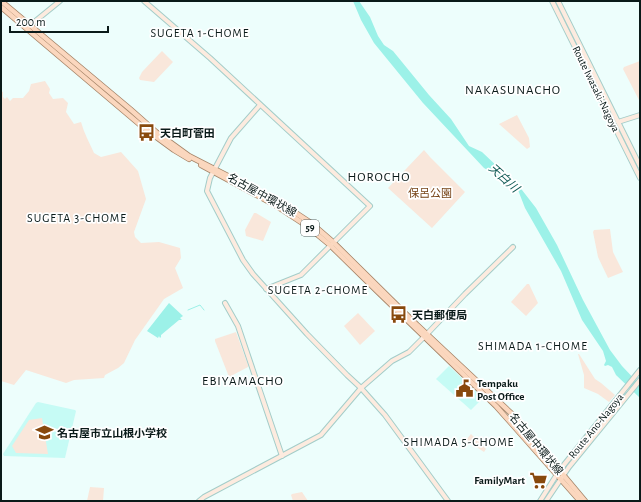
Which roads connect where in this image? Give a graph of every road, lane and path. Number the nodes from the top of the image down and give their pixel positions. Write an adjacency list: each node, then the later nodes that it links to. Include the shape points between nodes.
1 (1, 1): 7 (main road, 名古屋中環状線 / 59)
2 (60, 1): 7 (street)
3 (144, 1): 8 (street)
4 (552, 1): 13 (street, Route Iwasaki-Nagoya)
5 (558, 1): 10 (street, Route Iwasaki-Nagoya)
6 (1, 7): 7 (main road, 名古屋中環状線 / 59)
7 (28, 27): 12 (main road, 名古屋中環状線 / 59, via 130,108 156,132)
8 (260, 105): 12 (street, via 231,138); 14 (street, via 370,206)
9 (640, 115): 10 (street)
10 (618, 122): 11 (street, Route Iwasaki-Nagoya)
11 (640, 166)
12 (214, 171): 14 (main road, 名古屋中環状線 / 59, via 279,202 312,223); 16 (street, via 207,191 243,260)
13 (640, 178)
14 (332, 243): 16 (street, via 301,275); 18 (main road, 名古屋中環状線 / 59)
15 (513, 247): 18 (street)
16 (266, 289): 21 (street)
17 (225, 303): 22 (street, via 238,326)
18 (426, 336): 21 (street, via 409,352 392,361); 23 (main road, 名古屋中環状線 / 59, via 513,415)
19 (640, 370): 23 (street, Route Ano-Nagoya)
20 (640, 380): 24 (street, Route Ano-Nagoya)
21 (362, 388): 22 (street, via 321,435); 26 (street)
22 (282, 456): 25 (street)
23 (558, 473): 24 (main road, 名古屋中環状線 / 59); 27 (street, Route Ano-Nagoya)
24 (562, 477): 28 (street, Route Ano-Nagoya); 29 (main road, 名古屋中環状線 / 59); 30 (main road, 名古屋中環状線 / 59)
25 (199, 501)
26 (448, 501)
27 (540, 501)
28 (546, 501)
29 (580, 501)
30 (585, 501)

